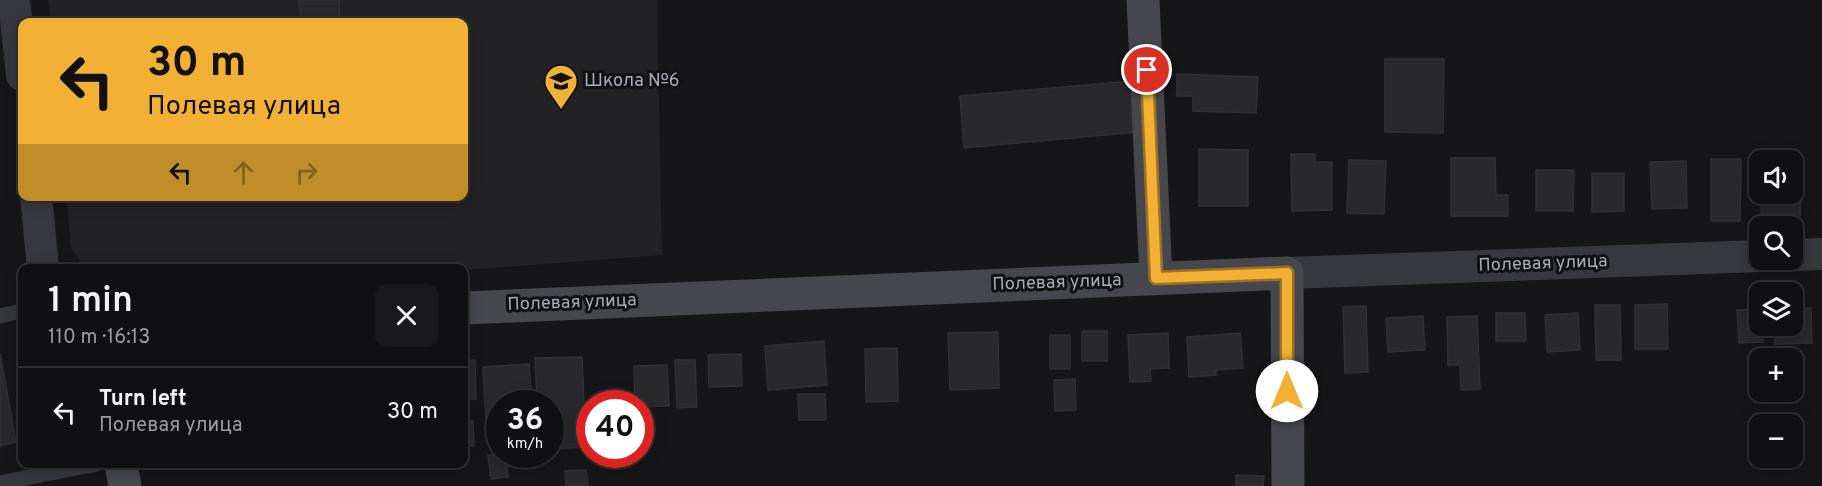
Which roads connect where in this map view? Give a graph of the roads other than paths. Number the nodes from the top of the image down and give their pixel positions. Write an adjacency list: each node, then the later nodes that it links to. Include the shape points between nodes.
1 (14, 0): 3 (street)
2 (1143, 0): 10 (street)
3 (18, 38)
4 (37, 201): 8 (street)
5 (1822, 254): 6 (street)
6 (1803, 255)
7 (1749, 256): 9 (street, Полевая улица)
8 (44, 264)
9 (1287, 273): 10 (street, Полевая улица); 18 (street)
10 (1156, 278): 11 (street, Полевая улица)
11 (468, 308)
12 (18, 312): 13 (lane)
13 (0, 316)
14 (77, 468): 16 (lane)
15 (122, 468): 17 (street)
16 (0, 483)
17 (125, 486)
18 (1288, 486)

